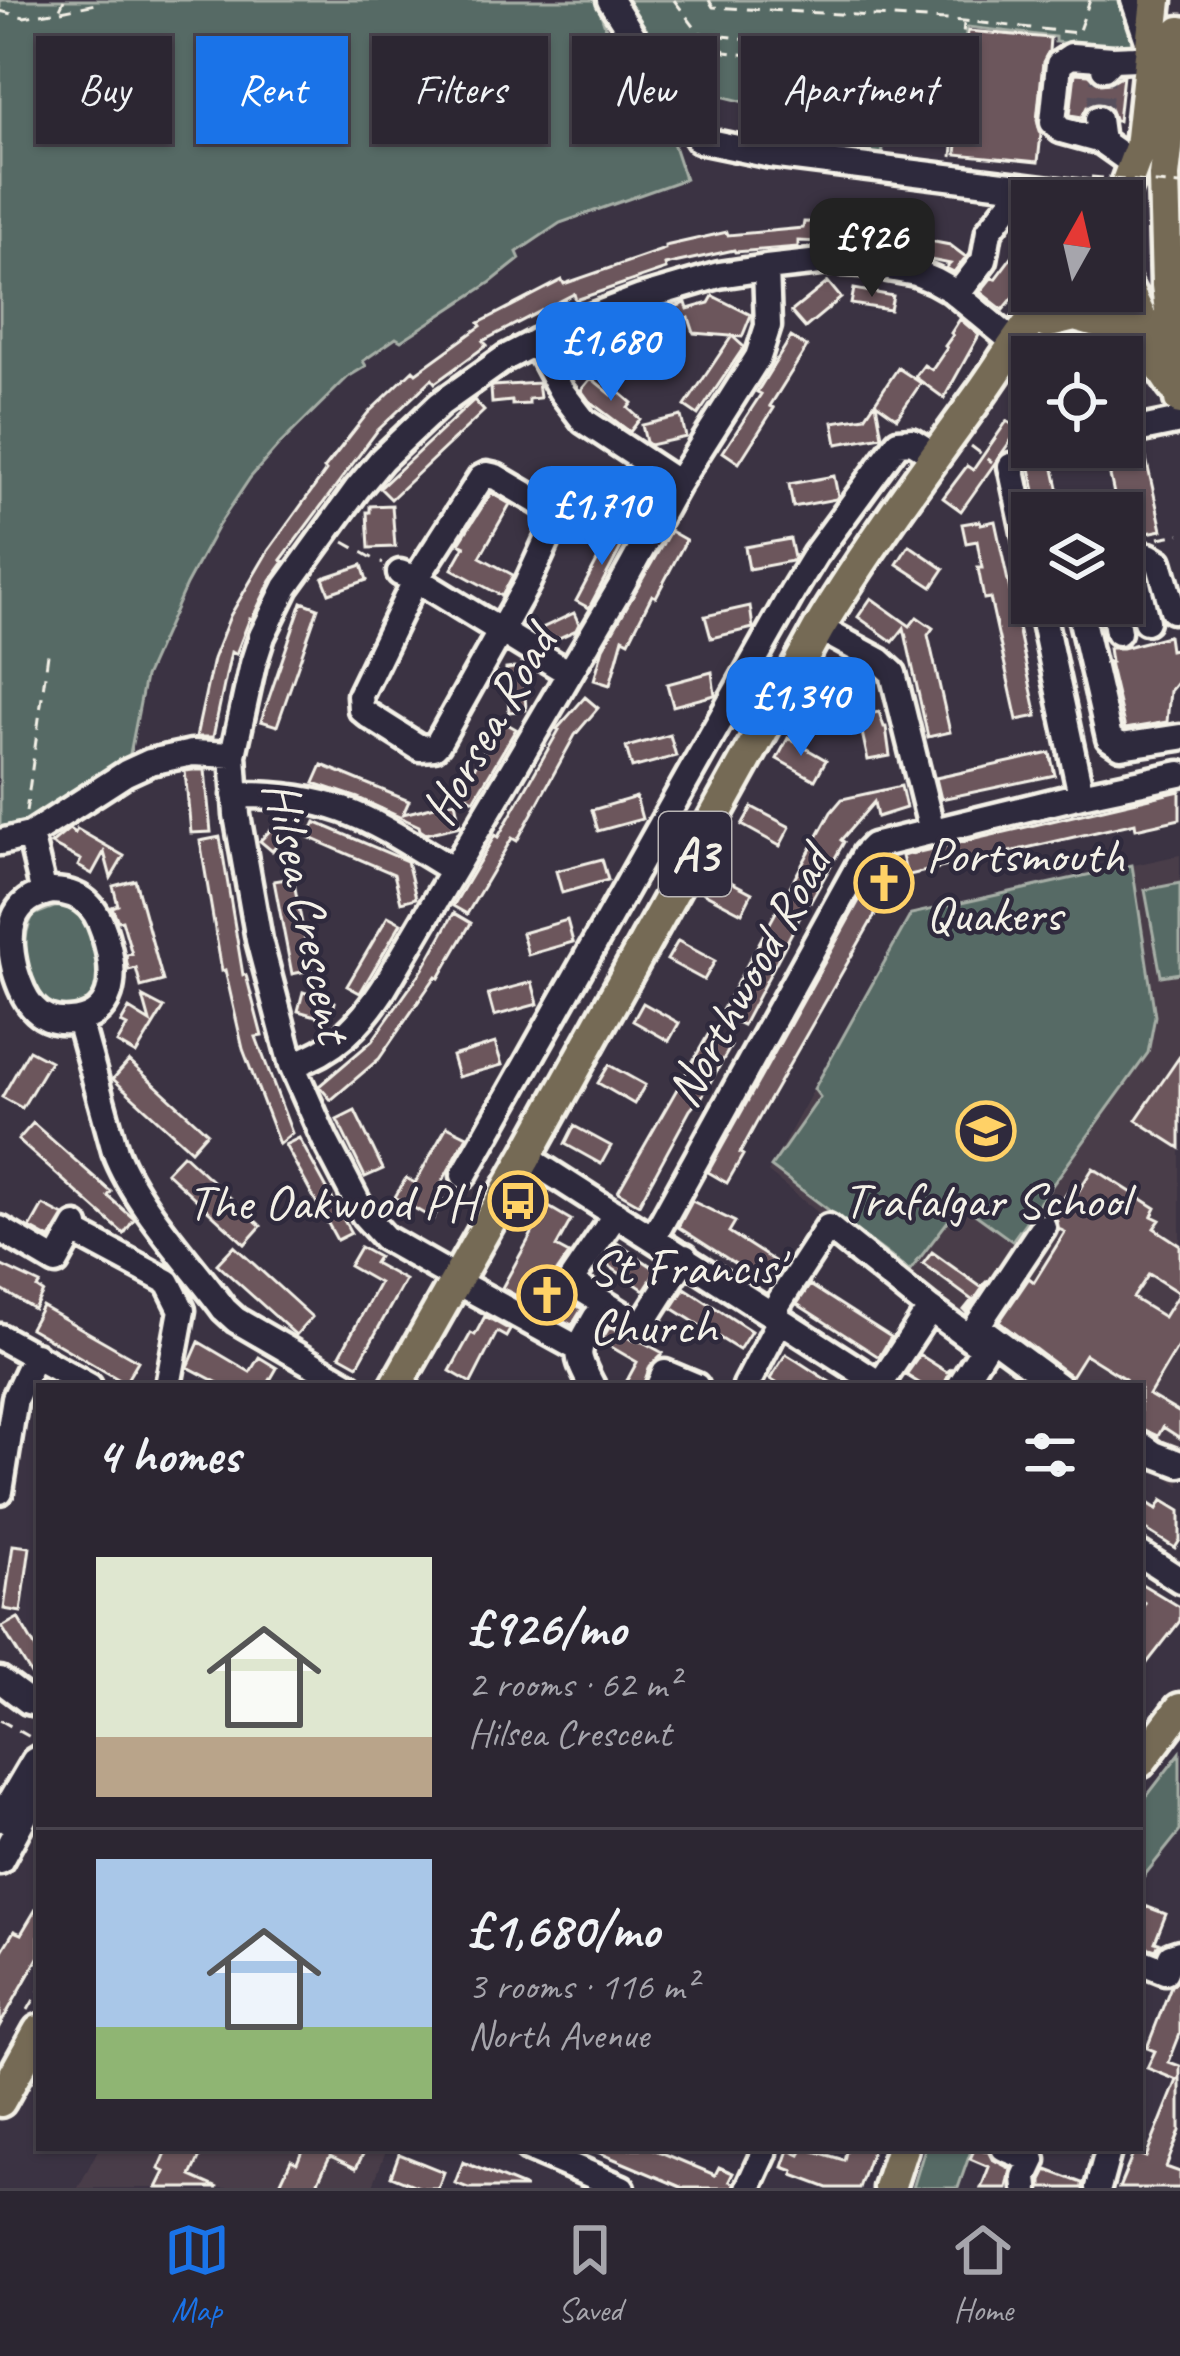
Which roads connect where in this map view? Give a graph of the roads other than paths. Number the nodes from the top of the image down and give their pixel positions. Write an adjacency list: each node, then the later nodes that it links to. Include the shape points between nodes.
1 (610, 0): 5 (street, via 699,140)
2 (1134, 0): 3 (street, via 1145,26)
3 (1164, 26): 4 (main road, via 1145,119); 4 (street, via 1136,58 1071,56 1059,64 1053,122 1061,130 1099,130)
4 (1164, 184): 7 (main road); 15 (main road)
5 (1011, 185)
6 (1009, 206): 9 (street)
7 (1143, 267)
8 (766, 268): 9 (street, Hilsea Crescent, via 861,263 916,273); 14 (street, Hilsea Crescent, via 623,304); 19 (street, Horsea Road, via 768,326 758,357)
9 (957, 295): 13 (street, Hilsea Crescent)
10 (1041, 312): 13 (main road, A3)
11 (1073, 312): 13 (main road)
12 (1135, 312): 15 (main road)
13 (1027, 335): 15 (main road, via 1075,316 1126,332 1157,358); 18 (main road, A3)
14 (535, 342): 19 (street, via 584,422); 34 (street, Hilsea Crescent, via 407,433 357,489 286,587 262,636)
15 (1180, 398)
16 (1180, 421): 17 (street)
17 (1143, 429)
18 (936, 456): 28 (main road, A3); 33 (street, via 912,441 895,445 808,566)
19 (678, 483): 31 (street, Horsea Road)
20 (1143, 557): 22 (street, via 1159,562)
21 (408, 576): 29 (street); 29 (street, via 481,478 496,477 559,514); 29 (street, via 359,702 420,748 438,742)
22 (1172, 610)
23 (1143, 611): 24 (street)
24 (1146, 621)
25 (1044, 624): 38 (street)
26 (1083, 624): 32 (street, via 1109,739 1121,746)
27 (1117, 624): 30 (street)
28 (819, 628): 35 (main road, A3); 39 (street, via 893,673)
29 (500, 630): 31 (street)
30 (1118, 632)
31 (569, 673): 42 (street, Horsea Road)
32 (1180, 736)
33 (703, 748): 35 (street); 46 (street)
34 (233, 755): 37 (street, Hilsea Crescent); 40 (street, via 149,762)
35 (742, 770): 47 (main road, A3)
36 (1180, 774): 38 (street, Northwood Road)
37 (235, 795): 42 (street, via 341,807); 45 (street, Hilsea Crescent, via 259,940)
38 (1081, 795): 39 (street, Northwood Road)
39 (932, 832): 53 (street, Northwood Road, via 866,854)
40 (30, 836): 41 (street); 43 (street)
41 (0, 842)
42 (453, 870): 45 (street, Horsea Road, via 360,1023 325,1053)
43 (44, 893): 44 (street, via 80,897 103,926 113,984 98,1009); 44 (street, via 11,924 20,986 43,1016)
44 (79, 1020): 62 (street, via 131,1186 224,1309)
45 (292, 1065): 55 (street, Hilsea Crescent, via 364,1215 385,1238)
46 (515, 1084): 47 (street); 49 (street)
47 (552, 1110): 48 (main road, A3)
48 (526, 1157): 50 (street); 55 (main road, A3)
49 (464, 1175)
50 (616, 1214): 53 (street); 54 (street, via 570,1282 641,1326)
51 (1043, 1227): 75 (street, via 977,1326)
52 (0, 1229): 65 (street, via 56,1262 78,1230 168,1282 182,1310)
53 (652, 1238): 54 (street)
54 (685, 1257): 58 (street)
55 (456, 1280): 60 (street, Hilsea Crescent); 63 (main road, A3)
56 (930, 1309): 58 (street, via 828,1227); 73 (street); 74 (street, via 984,1348)
57 (596, 1317): 60 (street)
58 (776, 1317): 71 (street); 72 (street)
59 (0, 1337): 61 (street)
60 (579, 1349): 68 (street)
61 (34, 1355): 64 (street); 77 (street)
62 (309, 1363): 66 (street); 67 (street)
63 (408, 1382)
64 (83, 1383)
65 (169, 1383)
66 (298, 1383)
67 (345, 1383)
68 (590, 1383)
69 (660, 1383): 70 (street, via 665,1373)
70 (689, 1383)
71 (747, 1383)
72 (878, 1383)
73 (882, 1383)
74 (962, 1383)
75 (1054, 1383)
76 (1143, 1446): 78 (street)
77 (2, 1455): 79 (street)
78 (1180, 1464)
79 (0, 1491)
80 (1143, 1556): 81 (street)
81 (1180, 1580)
82 (0, 1680): 83 (street)
83 (36, 1703)
84 (1180, 1709): 85 (main road)
85 (1143, 1754)
86 (36, 1760): 88 (street)
87 (36, 1795): 89 (street)
88 (0, 1819)
89 (0, 1861)
90 (36, 2036): 91 (main road)
91 (0, 2101)
92 (534, 2151): 97 (street)
93 (763, 2151): 98 (street)
94 (901, 2151): 99 (main road)
95 (1011, 2151): 100 (street, via 1033,2160)
96 (1108, 2151): 101 (street)
97 (605, 2185)
98 (748, 2188)
99 (889, 2188)
100 (1026, 2188)
101 (1098, 2188)

